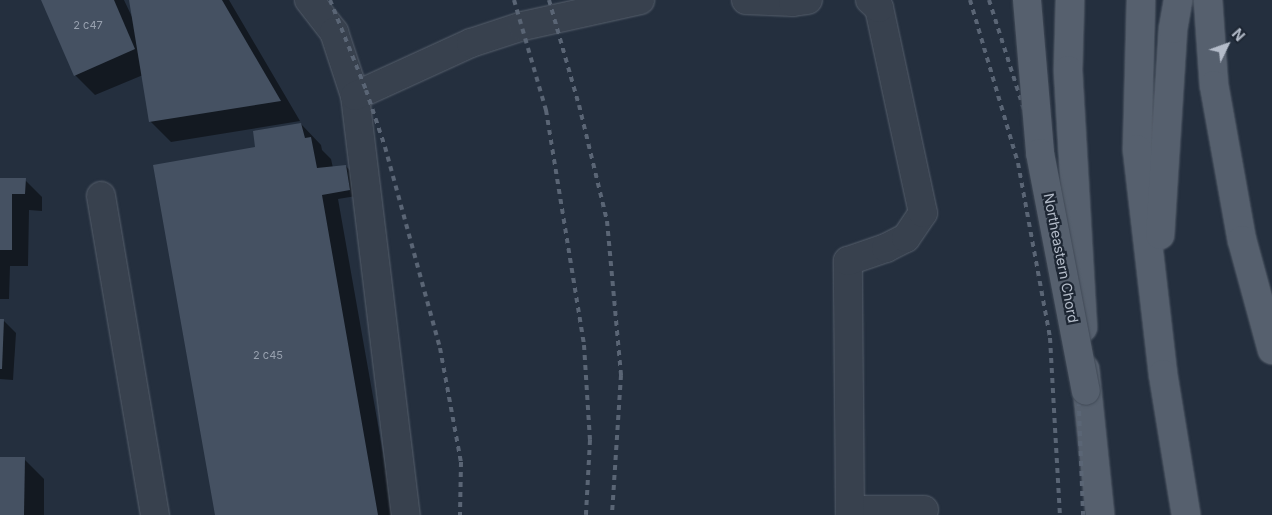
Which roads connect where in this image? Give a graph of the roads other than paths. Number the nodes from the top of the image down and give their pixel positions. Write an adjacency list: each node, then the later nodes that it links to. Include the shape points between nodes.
1 (310, 0): 11 (lane, via 334,32)
2 (640, 0): 11 (lane, via 523,26 471,43)
3 (746, 0): 4 (lane)
4 (808, 0)
5 (870, 0): 17 (lane, via 879,8 924,213 906,238 848,261)
6 (1027, 0): 15 (main road, Northeastern Chord, bridge, via 1040,153)
7 (1070, 0): 15 (main road, bridge, via 1068,70)
8 (1141, 0): 14 (main road, via 1137,149)
9 (1178, 0): 14 (main road, via 1160,241)
10 (1208, 0): 13 (main road, via 1214,85 1242,240)
11 (355, 96): 19 (lane)
12 (101, 196): 18 (lane)
13 (1272, 350)
14 (1163, 374): 21 (main road)
15 (1086, 391): 20 (main road, Northeastern Chord)
16 (924, 510): 17 (lane)
17 (850, 512)
18 (155, 515)
19 (406, 515)
20 (1100, 515)
21 (1186, 515)

